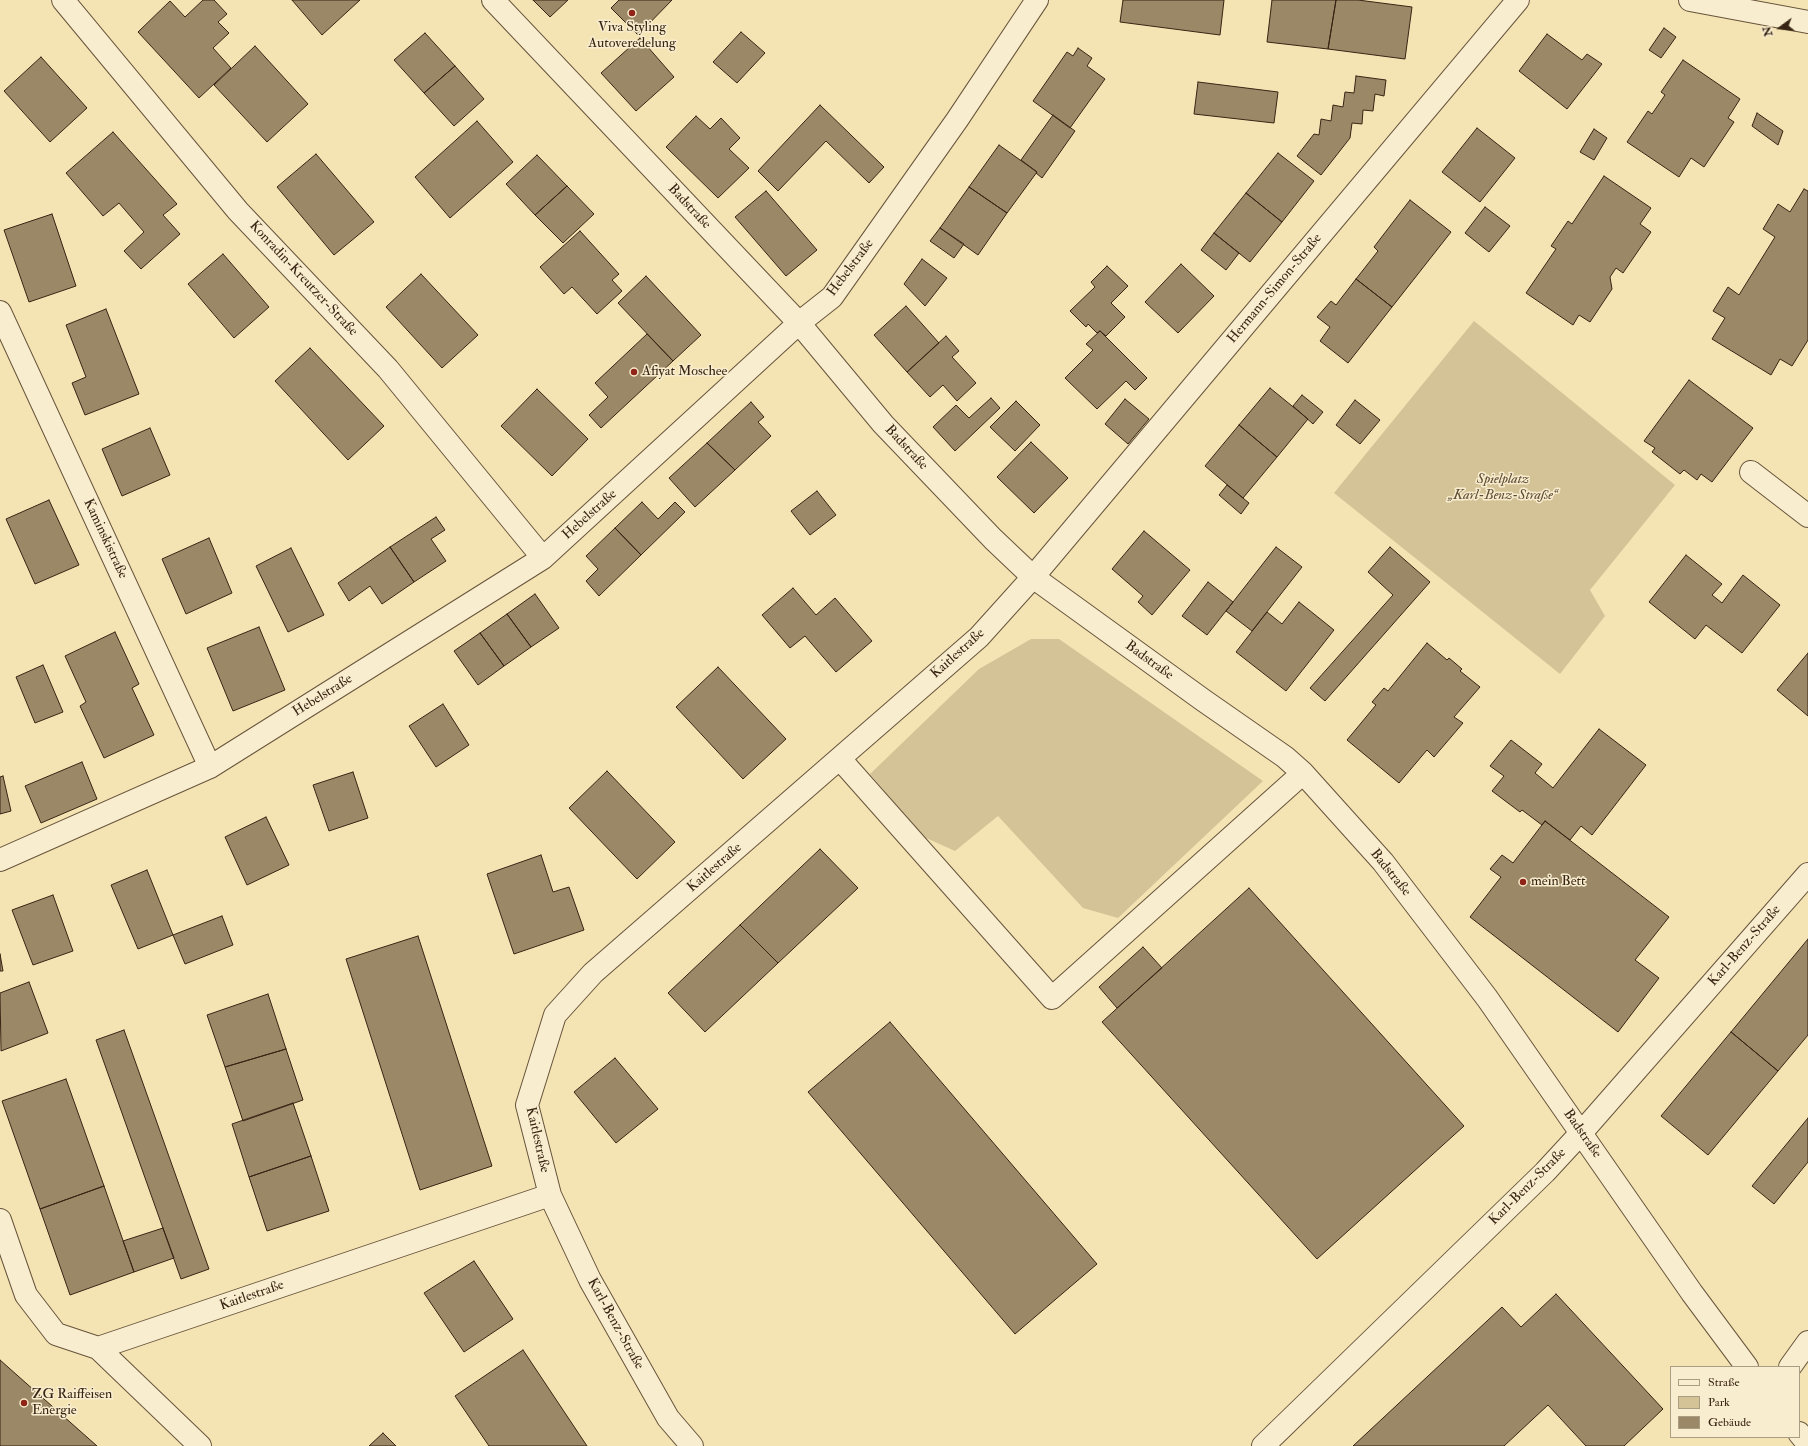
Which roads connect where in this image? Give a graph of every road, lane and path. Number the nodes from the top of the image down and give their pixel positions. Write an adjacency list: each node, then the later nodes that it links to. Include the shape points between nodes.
1 (63, 0): 11 (street, Konradin-Kreutzer-Straße, via 238,211 388,370)
2 (493, 0): 8 (street, Badstraße)
3 (1037, 0): 8 (street, Hebelstraße, via 957,120 832,297)
4 (1518, 0): 12 (street, Hermann-Simon-Straße)
5 (1690, 0): 6 (street)
6 (1808, 22)
7 (0, 312): 14 (street, Kaminskistraße)
8 (799, 323): 11 (street, Hebelstraße); 12 (street, Badstraße, via 883,424)
9 (1751, 472): 10 (street)
10 (1808, 516)
11 (543, 558): 14 (street, Hebelstraße)
12 (1033, 577): 13 (street, Kaitlestraße, via 979,637); 15 (street, Badstraße, via 1285,756)
13 (840, 759): 15 (street, via 1052,998); 19 (street, Kaitlestraße, via 594,973 555,1015 527,1105)
14 (210, 767): 16 (street, Hebelstraße)
15 (1303, 773): 18 (street, Badstraße, via 1383,862 1487,998)
16 (0, 860)
17 (1808, 874): 18 (street, Karl-Benz-Straße)
18 (1581, 1133): 23 (street, Badstraße); 29 (street, Karl-Benz-Straße, via 1545,1172)
19 (550, 1195): 22 (street, Kaitlestraße); 28 (street, Karl-Benz-Straße, via 590,1280 668,1418)
20 (0, 1220): 22 (street, via 26,1295 56,1334)
21 (1808, 1342): 24 (street)
22 (98, 1348): 27 (street)
23 (1746, 1366)
24 (1791, 1366)
25 (1800, 1434): 26 (street)
26 (1808, 1444)
27 (200, 1446)
28 (692, 1446)
29 (1263, 1446)

